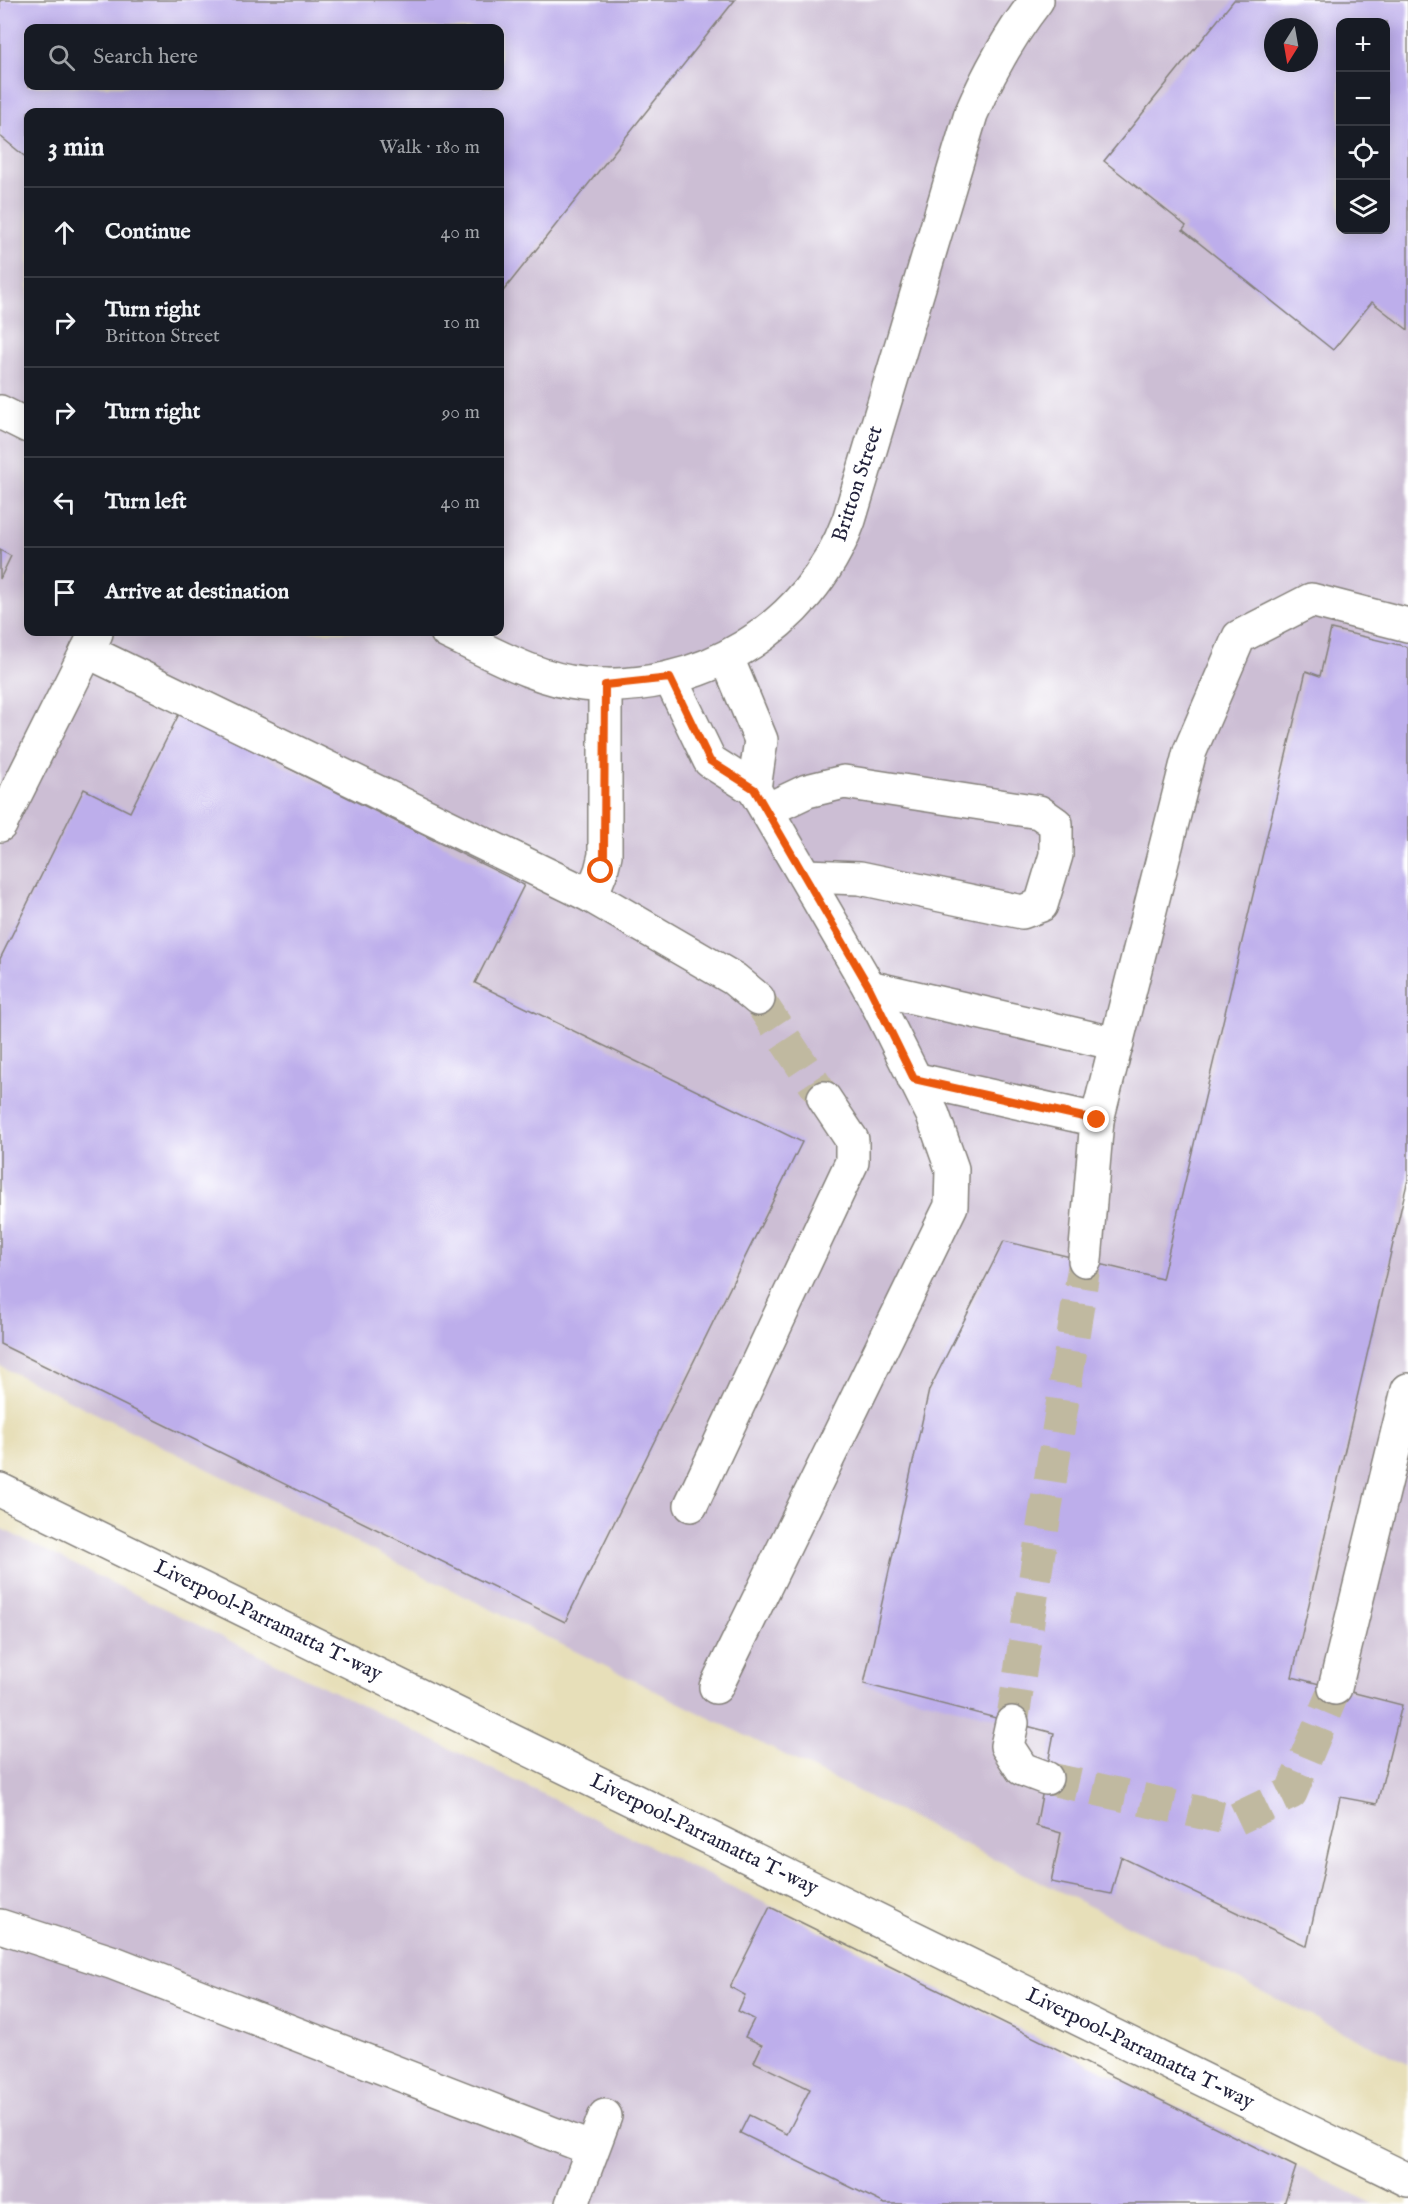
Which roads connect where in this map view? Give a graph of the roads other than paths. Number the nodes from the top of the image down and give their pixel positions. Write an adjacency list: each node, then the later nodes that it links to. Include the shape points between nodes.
1 (1037, 0): 7 (street, Britton Street, via 1009,36 971,114 839,547 802,600 753,643)
2 (0, 412): 3 (street)
3 (24, 424)
4 (1408, 625): 16 (street, via 1311,600 1239,637 1190,751)
5 (455, 636): 9 (street, Britton Street, via 547,676)
6 (92, 641): 11 (street); 13 (street)
7 (728, 658): 8 (street, Britton Street); 10 (street, via 761,740)
8 (670, 678): 9 (street, Britton Street); 10 (street, via 710,761)
9 (605, 685): 13 (street, via 604,855)
10 (760, 800): 12 (street); 12 (street, via 844,782 1039,812 1056,824 1056,855 1041,905 1022,912 860,878)
11 (0, 825)
12 (805, 876): 14 (street)
13 (591, 896): 15 (street, via 735,979)
14 (869, 987): 16 (street); 17 (street)
15 (758, 999)
16 (1117, 1044): 19 (street)
17 (914, 1079): 19 (street); 24 (street, via 933,1115 952,1169 951,1206)
18 (824, 1098): 23 (street, via 852,1140 852,1162)
19 (1097, 1120): 20 (street)
20 (1085, 1260)
21 (1408, 1390): 25 (street)
22 (0, 1490): 31 (street, Liverpool–Parramatta T-way)
23 (691, 1505)
24 (716, 1687)
25 (1335, 1688)
26 (1012, 1723): 27 (street, via 1008,1746 1022,1769)
27 (1046, 1778)
28 (0, 1926): 30 (street, via 114,1963)
29 (605, 2116): 30 (street)
30 (592, 2149): 32 (street)
31 (1408, 2180)
32 (572, 2204)

